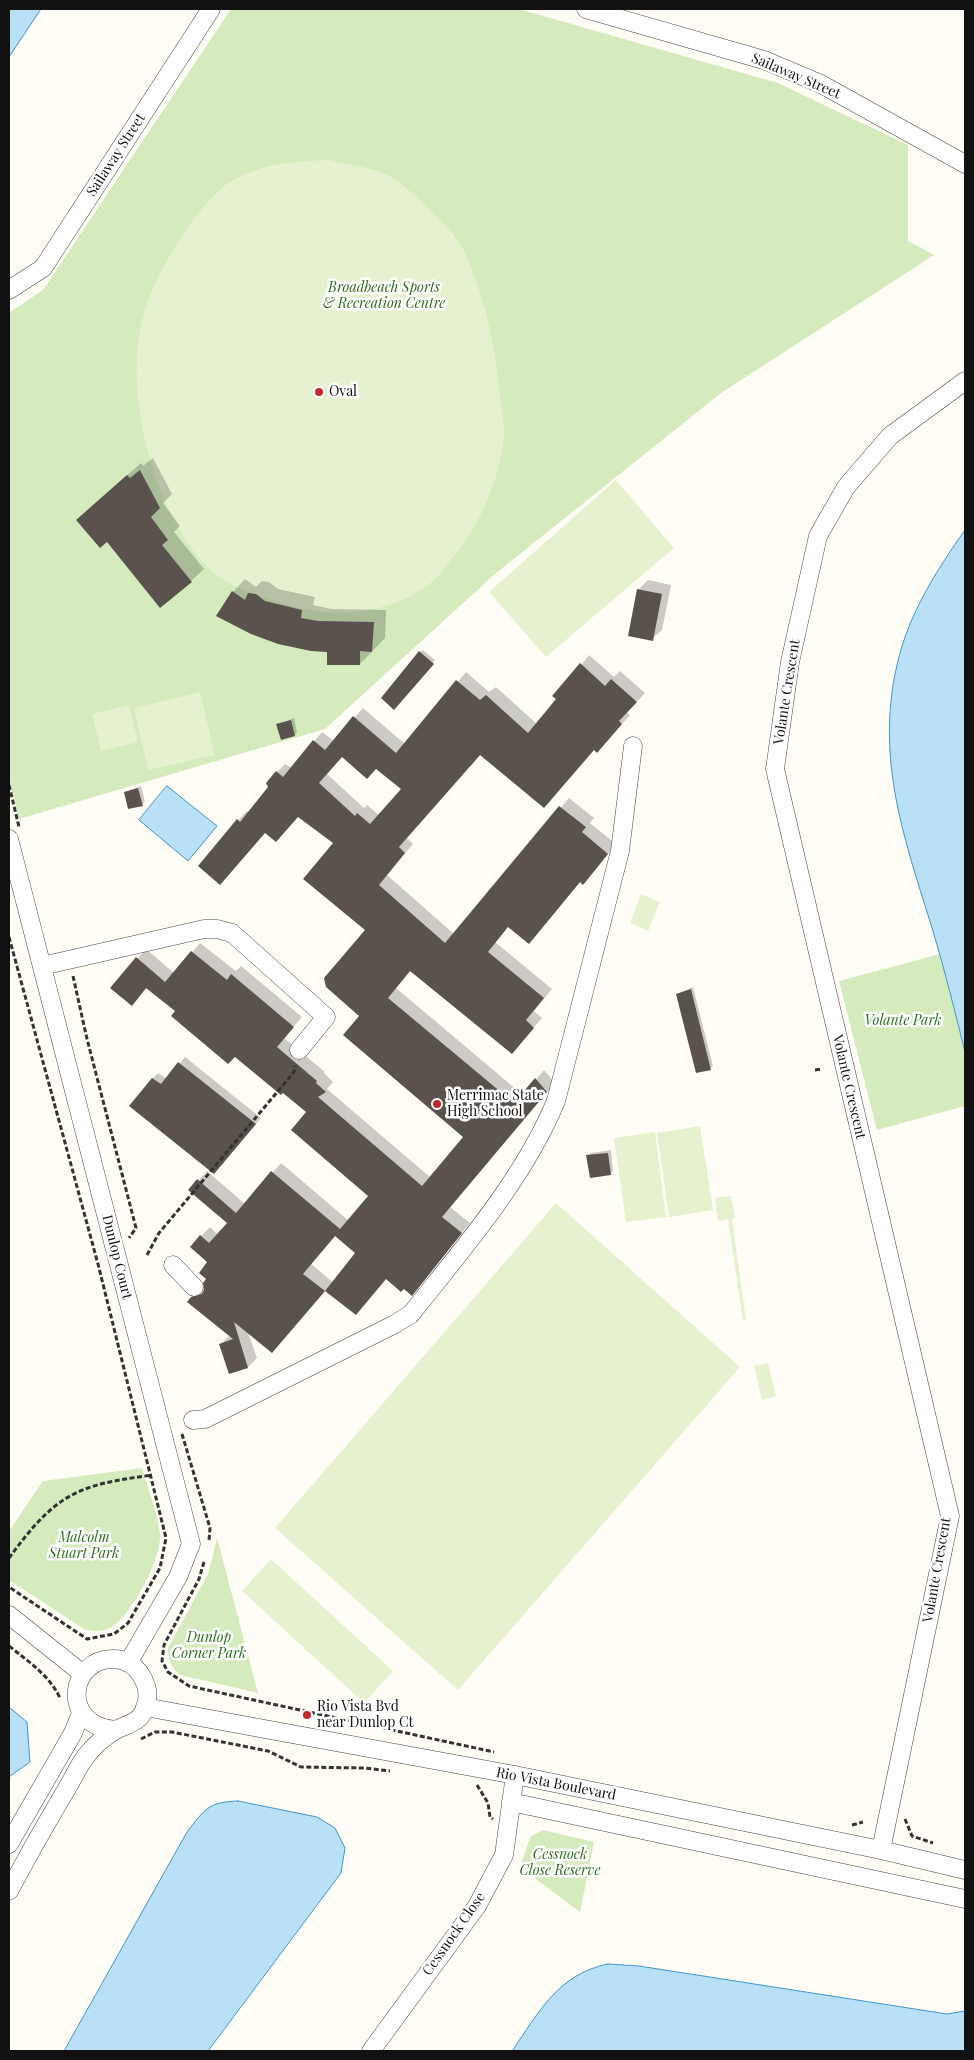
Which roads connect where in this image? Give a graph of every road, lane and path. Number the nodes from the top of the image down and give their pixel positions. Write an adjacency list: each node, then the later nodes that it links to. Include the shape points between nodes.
1 (211, 9): 4 (street, Sailaway Street, via 43,268)
2 (586, 9): 3 (street, Sailaway Street, via 764,60 821,84)
3 (965, 164)
4 (9, 290)
5 (965, 381): 45 (street, Volante Crescent, via 890,436 846,487 818,536 790,662 775,769 950,1516)
6 (633, 746): 19 (street, via 620,851 556,1101 544,1129 514,1178 485,1221 411,1314 205,1419)
7 (9, 786): 8 (path)
8 (15, 836): 11 (street, Dunlop Court)
9 (9, 937): 20 (path)
10 (69, 960): 11 (street); 12 (street, via 204,929 232,933 326,1017); 15 (path, via 136,1228 129,1239)
11 (42, 966): 27 (street, Dunlop Court, via 191,1544 178,1578)
12 (299, 1050): 16 (path, via 294,1072 159,1233)
13 (815, 1070): 14 (path)
14 (822, 1070)
15 (130, 1246)
16 (147, 1255)
17 (173, 1265): 18 (street)
18 (194, 1287)
19 (187, 1424): 21 (path, via 210,1528)
20 (152, 1475): 23 (path, via 109,1482 73,1494 44,1516); 24 (path, via 166,1538 160,1568 128,1623 114,1634 87,1639)
21 (209, 1545)
22 (206, 1554): 34 (path, via 199,1579 164,1645 162,1662 168,1672 189,1686)
23 (9, 1558)
24 (9, 1587)
25 (9, 1615): 28 (street)
26 (9, 1646): 29 (path, via 44,1674)
27 (128, 1663): 28 (street, via 104,1660); 30 (street, via 145,1682 148,1694)
28 (83, 1674): 31 (street, via 77,1686 76,1700)
29 (60, 1700)
30 (146, 1707): 32 (street, via 128,1727); 36 (street, Rio Vista Boulevard)
31 (81, 1712): 32 (street, via 90,1723 102,1729); 43 (street, via 73,1733)
32 (115, 1730): 47 (street, via 86,1756)
33 (135, 1742): 35 (path, via 156,1732 172,1732 268,1751 301,1766)
34 (497, 1752)
35 (397, 1772)
36 (515, 1775): 38 (street, Cessnock Close); 45 (street, Rio Vista Boulevard)
37 (475, 1783): 42 (path, via 488,1803 490,1817)
38 (511, 1802): 42 (street, Cessnock Close); 48 (street, Rio Vista Boulevard)
39 (905, 1818): 44 (path, via 912,1836)
40 (863, 1822): 41 (path, via 856,1826)
41 (847, 1824)
42 (507, 1829): 49 (street, Cessnock Close, via 504,1855 477,1906)
43 (9, 1844)
44 (939, 1845)
45 (881, 1850): 46 (street, Rio Vista Boulevard)
46 (965, 1870)
47 (9, 1891)
48 (965, 1899)
49 (371, 2051)

